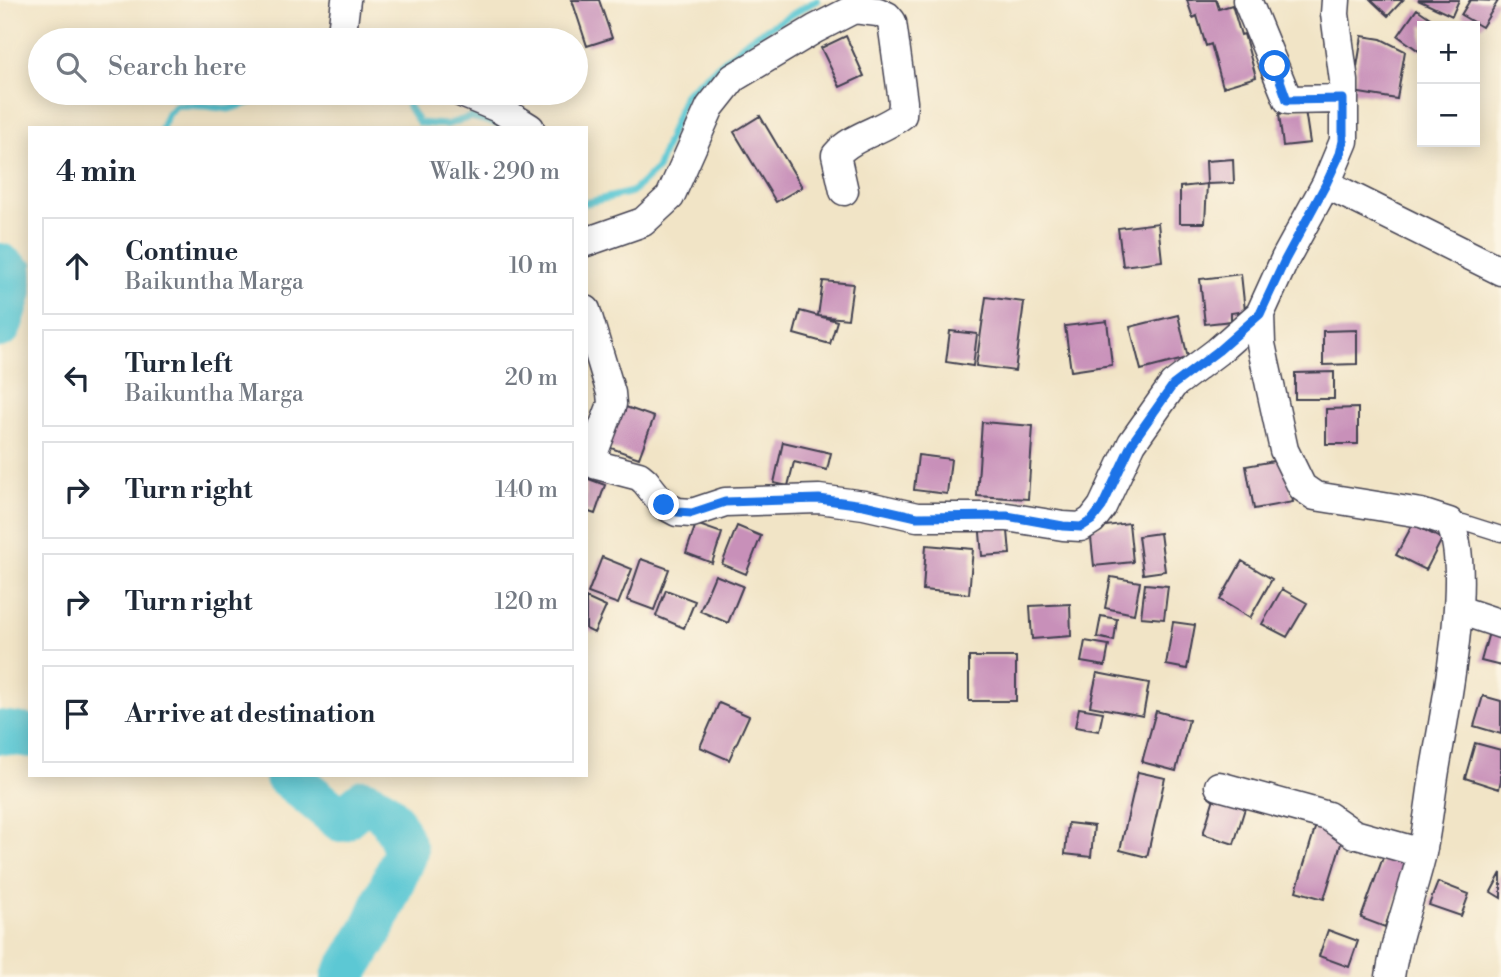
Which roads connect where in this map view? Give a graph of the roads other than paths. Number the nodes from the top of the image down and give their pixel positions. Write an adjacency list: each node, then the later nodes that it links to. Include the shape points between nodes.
1 (346, 0): 4 (street)
2 (1247, 0): 5 (street, via 1287,100)
3 (1336, 0): 5 (street)
4 (342, 28)
5 (1343, 99): 8 (street, via 1343,141)
6 (491, 105): 7 (street)
7 (527, 126)
8 (1326, 184): 11 (street); 12 (street)
9 (844, 191): 10 (street, via 836,155 844,146 890,125 902,115 903,102 892,22 878,12 854,9 733,78 710,107 670,197 643,222)
10 (588, 241)
11 (1501, 271)
12 (1260, 314): 13 (street, via 1173,385 1132,443 1102,507 1081,527 1007,516 917,517 819,499 725,502 692,513 677,512 664,505 639,476 597,465 592,457 612,404); 14 (street, via 1261,344 1284,450 1306,492)
13 (588, 317)
14 (1450, 522): 15 (lane); 16 (street, via 1456,534)
15 (1501, 534)
16 (1459, 610): 17 (street); 19 (street)
17 (1501, 624)
18 (1219, 786): 19 (street, via 1328,816 1354,834)
19 (1422, 853): 20 (street, via 1393,951)
20 (1390, 977)

